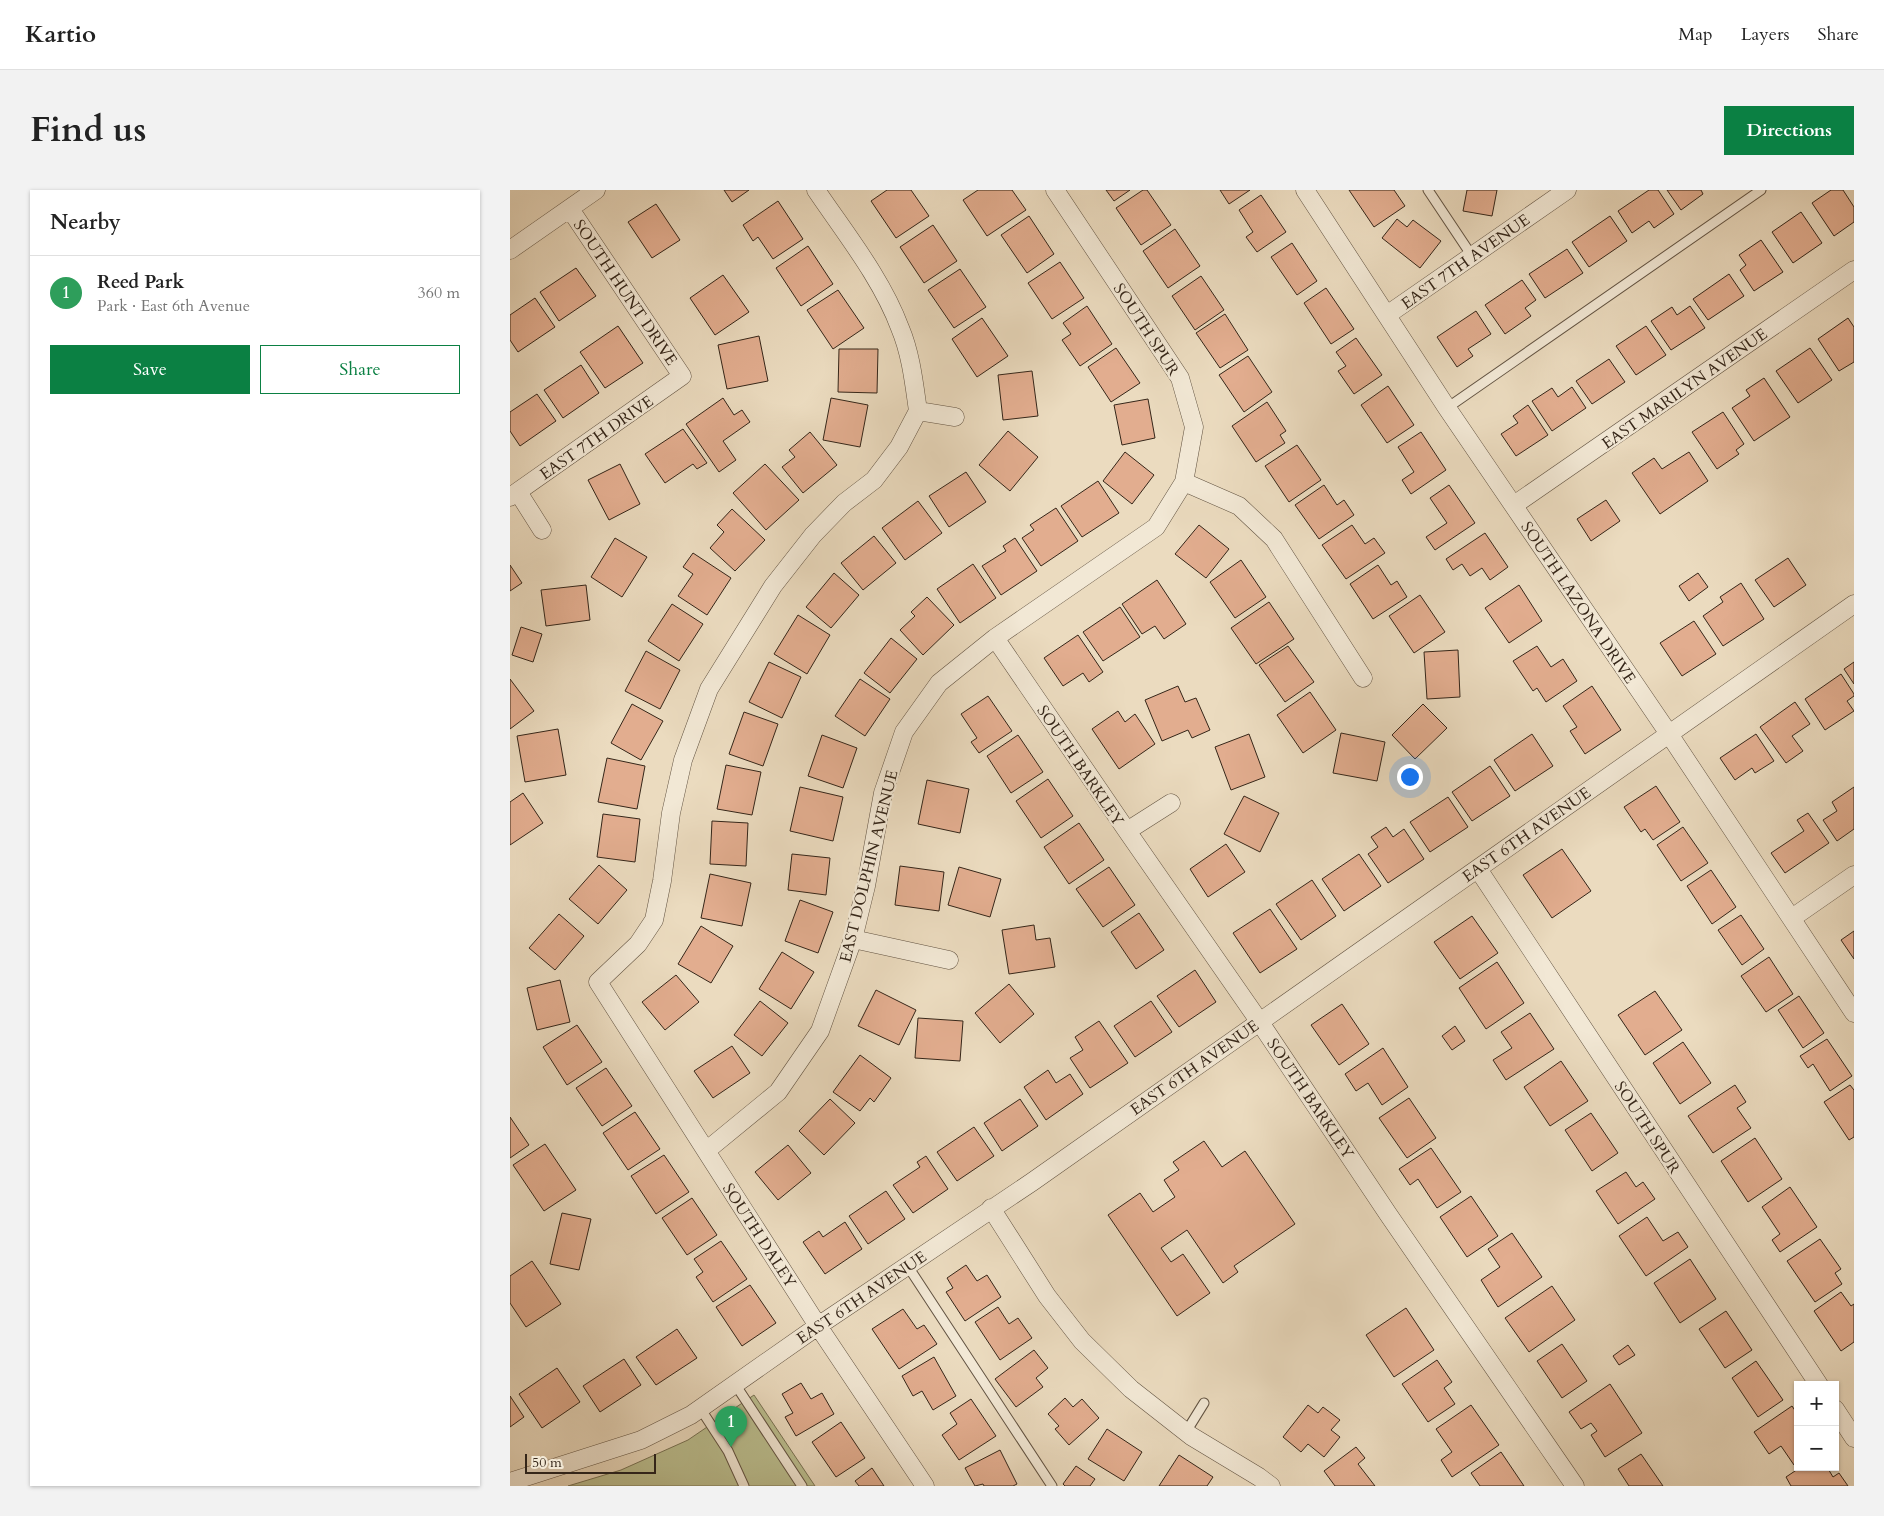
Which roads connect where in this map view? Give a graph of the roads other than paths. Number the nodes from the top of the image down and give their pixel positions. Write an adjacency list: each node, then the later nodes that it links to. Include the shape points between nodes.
1 (596, 190): 8 (street)
2 (816, 190): 15 (street, via 881,288 901,328 912,368)
3 (1055, 190): 17 (street, SOUTH SPUR, via 1180,378 1194,428)
4 (1305, 190): 12 (street, SOUTH LAZONA DRIVE)
5 (1428, 190): 10 (lane)
6 (1761, 190): 14 (lane)
7 (1558, 193): 10 (street, EAST 7TH AVENUE)
8 (570, 209): 9 (street); 13 (street, SOUTH HUNT DRIVE)
9 (510, 250)
10 (1472, 256): 12 (street, EAST 7TH AVENUE)
11 (1854, 270): 19 (street, EAST MARILYN AVENUE)
12 (1387, 315): 14 (street, SOUTH LAZONA DRIVE)
13 (682, 376): 18 (street, EAST 7TH DRIVE)
14 (1447, 408): 19 (street, SOUTH LAZONA DRIVE)
15 (918, 411): 16 (street); 34 (street, SOUTH DALEY, via 899,447 874,480 844,503 813,535 773,586 709,689 683,760 654,920 638,944 598,982)
16 (955, 417)
17 (1184, 482): 22 (street, EAST DOLPHIN AVENUE, via 1156,527); 23 (street, via 1239,506 1274,539)
18 (514, 495): 20 (street)
19 (1514, 505): 24 (street, SOUTH LAZONA DRIVE)
20 (542, 530)
21 (1854, 604): 24 (street, EAST 6TH AVENUE)
22 (995, 638): 26 (street, SOUTH BARKLEY); 30 (street, EAST DOLPHIN AVENUE, via 939,683 904,732 883,793)
23 (1363, 678)
24 (1669, 734): 27 (street, EAST 6TH AVENUE); 29 (street, SOUTH LAZONA DRIVE)
25 (1172, 803): 26 (street)
26 (1127, 831): 33 (street, SOUTH BARKLEY)
27 (1478, 868): 33 (street, EAST 6TH AVENUE); 38 (street, SOUTH SPUR)
28 (1854, 875): 29 (street)
29 (1792, 918): 32 (street, SOUTH LAZONA DRIVE)
30 (853, 939): 31 (street); 34 (street, EAST DOLPHIN AVENUE, via 820,1031 778,1092)
31 (949, 960)
32 (1854, 1013)
33 (1259, 1021): 35 (street, EAST 6TH AVENUE); 51 (street, SOUTH BARKLEY)
34 (706, 1151): 37 (street, SOUTH DALEY)
35 (992, 1208): 36 (street, EAST 6TH AVENUE); 43 (street, via 1047,1296 1082,1341 1131,1389)
36 (907, 1265): 37 (street, EAST 6TH AVENUE); 49 (lane)
37 (818, 1326): 39 (street, EAST 6TH AVENUE); 48 (street, SOUTH DALEY)
38 (1816, 1381)
39 (735, 1384): 41 (street, EAST 6TH AVENUE); 47 (lane)
40 (1204, 1403): 43 (lane)
41 (700, 1408): 45 (street, EAST 6TH AVENUE, via 641,1440); 46 (lane, via 728,1451)
42 (1839, 1415): 44 (street)
43 (1186, 1432): 50 (street)
44 (1854, 1438)
45 (510, 1482)
46 (744, 1486)
47 (802, 1486)
48 (925, 1486)
49 (1052, 1486)
50 (1270, 1486)
51 (1575, 1486)

